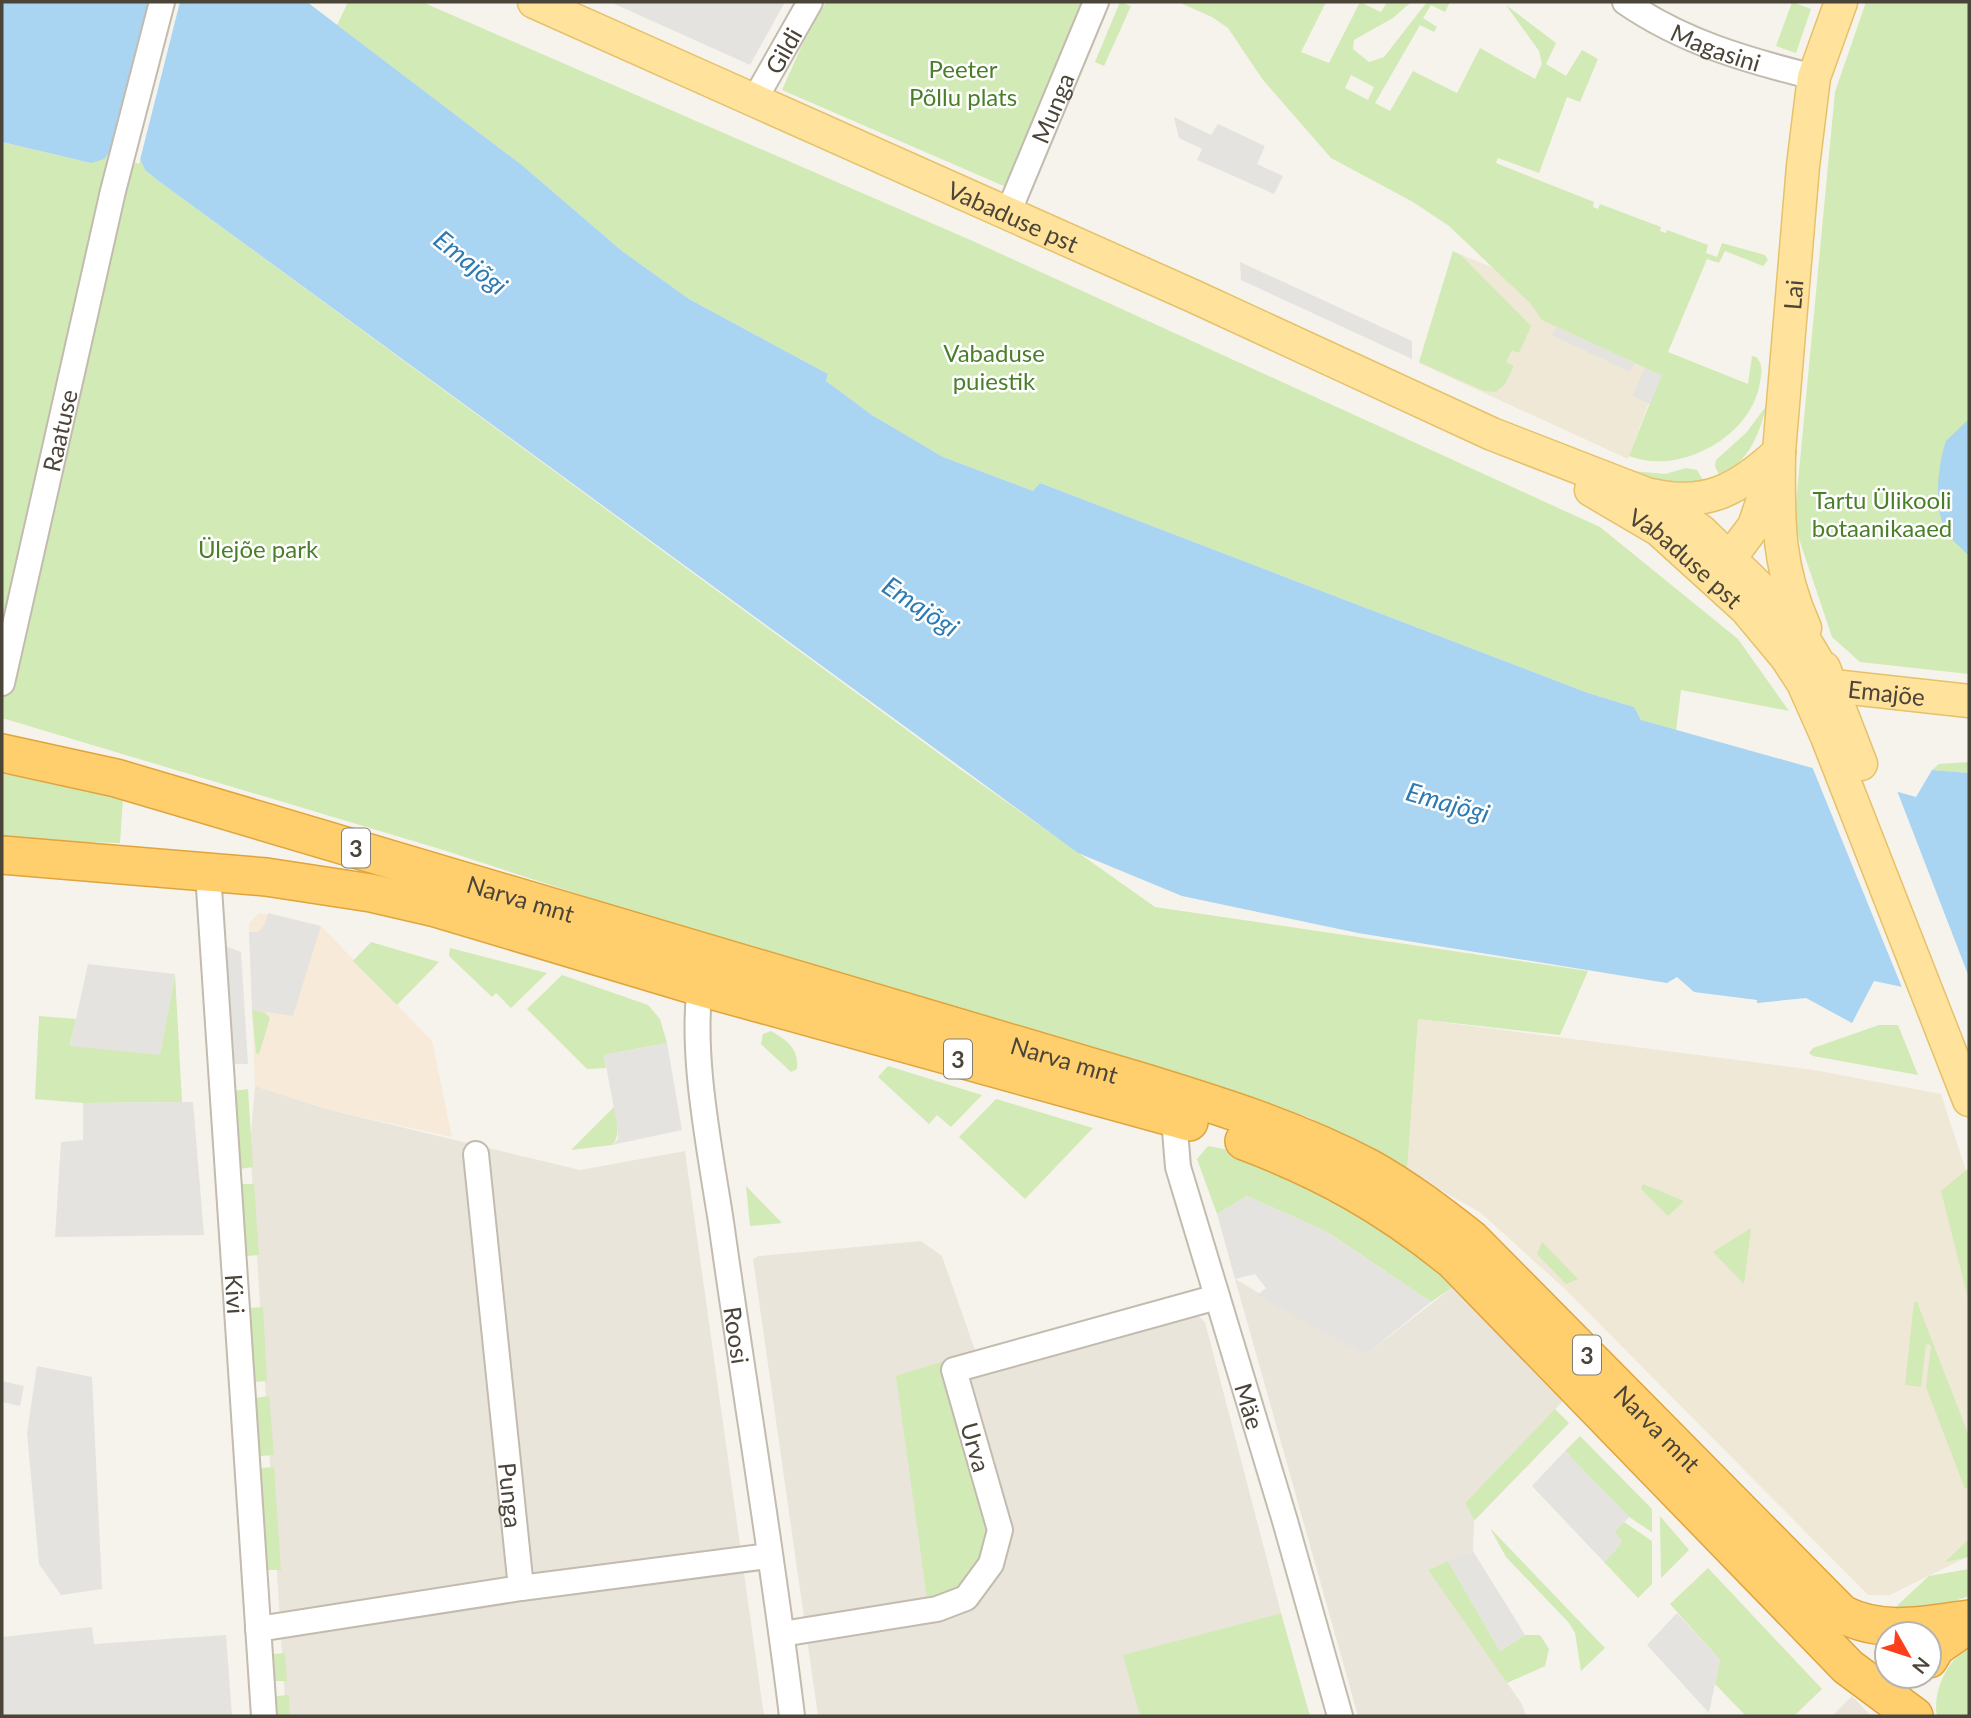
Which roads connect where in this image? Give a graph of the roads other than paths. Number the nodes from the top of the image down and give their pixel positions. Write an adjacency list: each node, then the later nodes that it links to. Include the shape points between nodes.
1 (162, 2): 14 (street, Raatuse)
2 (534, 2): 8 (main road, Vabaduse pst)
3 (810, 2): 8 (street, Gildi)
4 (1096, 2): 9 (street, Munga)
5 (1625, 2): 7 (street, Magasini, via 1675,34)
6 (1841, 2): 7 (main road, Lai)
7 (1814, 77): 11 (main road, Lai)
8 (755, 99): 9 (main road, Vabaduse pst)
9 (1008, 213): 10 (main road, Vabaduse pst)
10 (1492, 434): 12 (main road, Vabaduse pst); 13 (main road, Vabaduse pst)
11 (1779, 453): 12 (main road, via 1749,480 1718,494 1673,500); 13 (main road, Lai, via 1754,526); 15 (main road, via 1777,529 1782,560)
12 (1644, 493): 13 (main road, Vabaduse pst, via 1701,531)
13 (1723, 568): 15 (main road, Vabaduse pst, via 1805,641)
14 (2, 683)
15 (1817, 685): 16 (main road, Emajõe); 17 (main road)
16 (1969, 701)
17 (1839, 736): 24 (main road); 25 (main road)
18 (2, 753): 19 (highway, Narva mnt / 3, via 116,778)
19 (281, 826): 22 (highway, via 293,842 293,856 285,869); 23 (highway, Narva mnt / 3)
20 (2, 855): 21 (highway, Narva mnt / 3)
21 (208, 873): 22 (highway, Narva mnt / 3); 32 (street, Kivi)
22 (266, 877): 23 (highway, Narva mnt / 3, via 371,893)
23 (703, 970): 26 (highway, Narva mnt / 3); 29 (street, Roosi, via 697,1028 708,1133)
24 (1969, 1042)
25 (1965, 1088)
26 (1176, 1106): 28 (street, Mäe, via 1178,1167); 31 (highway, Narva mnt / 3, via 1309,1140 1371,1169 1444,1218 1540,1307 1842,1614 1874,1626 1902,1628); 39 (highway, Narva mnt / 3, via 1349,1186 1426,1238 1478,1284 1848,1667)
27 (476, 1154): 30 (street, Punga)
28 (1217, 1297): 33 (street, Urva, via 954,1370 1000,1530 991,1564 966,1598 937,1609); 38 (street, Mäe)
29 (768, 1556): 30 (street); 33 (street, Roosi)
30 (521, 1588): 32 (street)
31 (1969, 1621): 34 (highway)
32 (258, 1629): 36 (street, Kivi)
33 (782, 1634): 37 (street, Roosi)
34 (1943, 1641)
35 (1918, 1690): 39 (highway)
36 (264, 1716)
37 (792, 1716)
38 (1340, 1716)
39 (1916, 1716)

